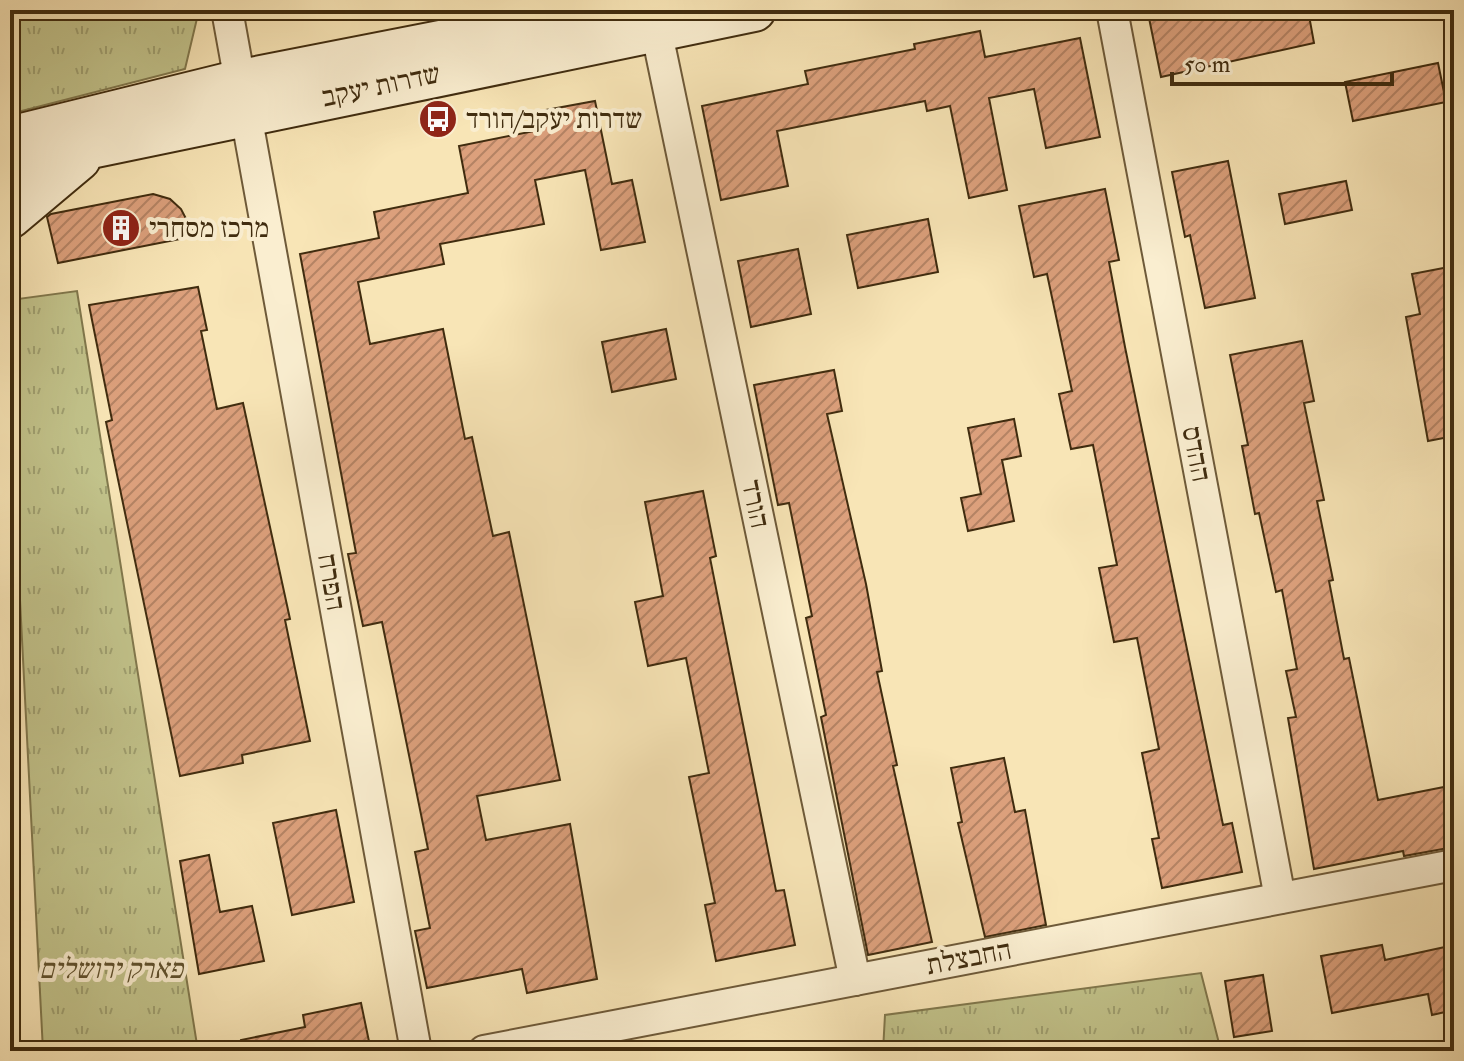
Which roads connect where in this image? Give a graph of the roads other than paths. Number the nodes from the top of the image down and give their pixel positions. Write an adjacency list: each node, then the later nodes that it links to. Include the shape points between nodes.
1 (227, 10): 6 (street, הפרח)
2 (604, 10): 6 (street, שדרות יעקב)
3 (754, 10): 5 (street, שדרות יעקב)
4 (1112, 10): 12 (street, ההדס)
5 (656, 29): 6 (street, שדרות יעקב); 13 (street, הורד)
6 (244, 97): 7 (street, שדרות יעקב); 8 (street, שדרות יעקב); 14 (street, הפרח)
7 (10, 138)
8 (97, 145): 9 (street, שדרות יעקב); 10 (street)
9 (10, 171)
10 (10, 217)
11 (1454, 865): 12 (street, החבצלת)
12 (1280, 898): 13 (street, החבצלת)
13 (855, 980): 15 (street, החבצלת)
14 (416, 1051)
15 (484, 1051)

